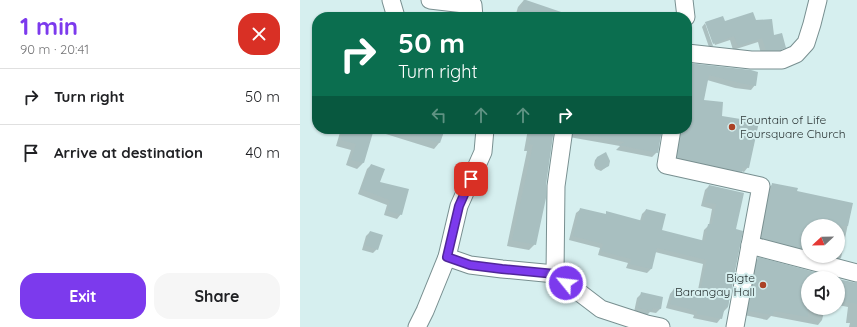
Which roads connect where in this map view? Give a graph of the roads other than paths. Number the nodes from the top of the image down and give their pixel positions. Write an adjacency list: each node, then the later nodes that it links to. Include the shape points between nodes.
1 (391, 0): 5 (street)
2 (430, 0): 6 (street, via 473,6)
3 (684, 0): 7 (street)
4 (818, 0): 8 (street, via 806,43 796,54 782,60 751,60)
5 (395, 12)
6 (474, 12)
7 (685, 12)
8 (692, 54)
9 (485, 134): 13 (street, via 483,152 459,206)
10 (563, 134): 15 (street, via 556,186)
11 (671, 134): 12 (street, via 666,165 761,186)
12 (750, 246): 14 (street); 18 (street)
13 (447, 257): 15 (street, via 470,265); 16 (street)
14 (857, 273)
15 (555, 274): 17 (street, via 601,309)
16 (417, 327)
17 (661, 327)
18 (735, 327)

